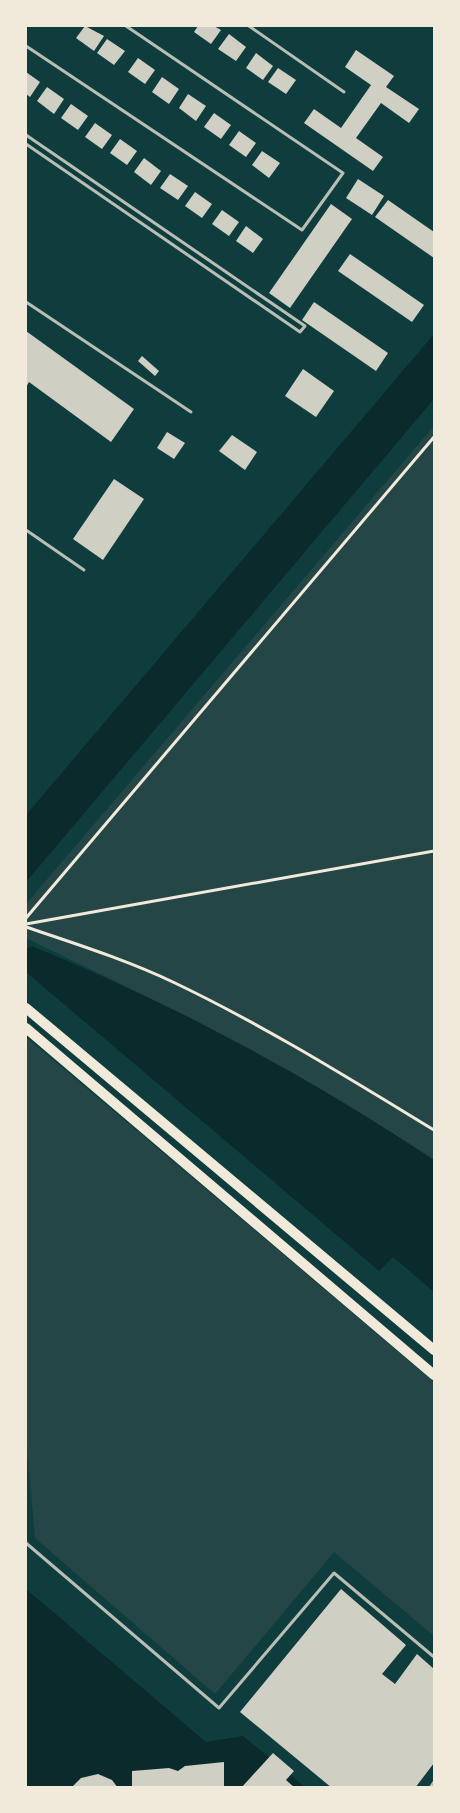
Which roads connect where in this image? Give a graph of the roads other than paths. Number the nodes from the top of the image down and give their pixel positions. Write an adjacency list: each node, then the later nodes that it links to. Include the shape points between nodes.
1 (126, 26): 3 (lane, via 343,173 302,230)
2 (249, 26): 4 (lane)
3 (26, 46)
4 (344, 92)
5 (26, 135): 6 (lane, via 305,326 300,332)
6 (26, 144)
7 (26, 302): 8 (lane)
8 (191, 412)
9 (26, 530): 10 (lane)
10 (84, 570)
11 (26, 1008): 13 (main road)
12 (26, 1028): 14 (main road)
13 (435, 1350)
14 (435, 1375)
15 (26, 1543): 16 (lane, via 219,1708 334,1573)
16 (435, 1657)
17 (435, 1782): 18 (lane)
18 (430, 1788)

